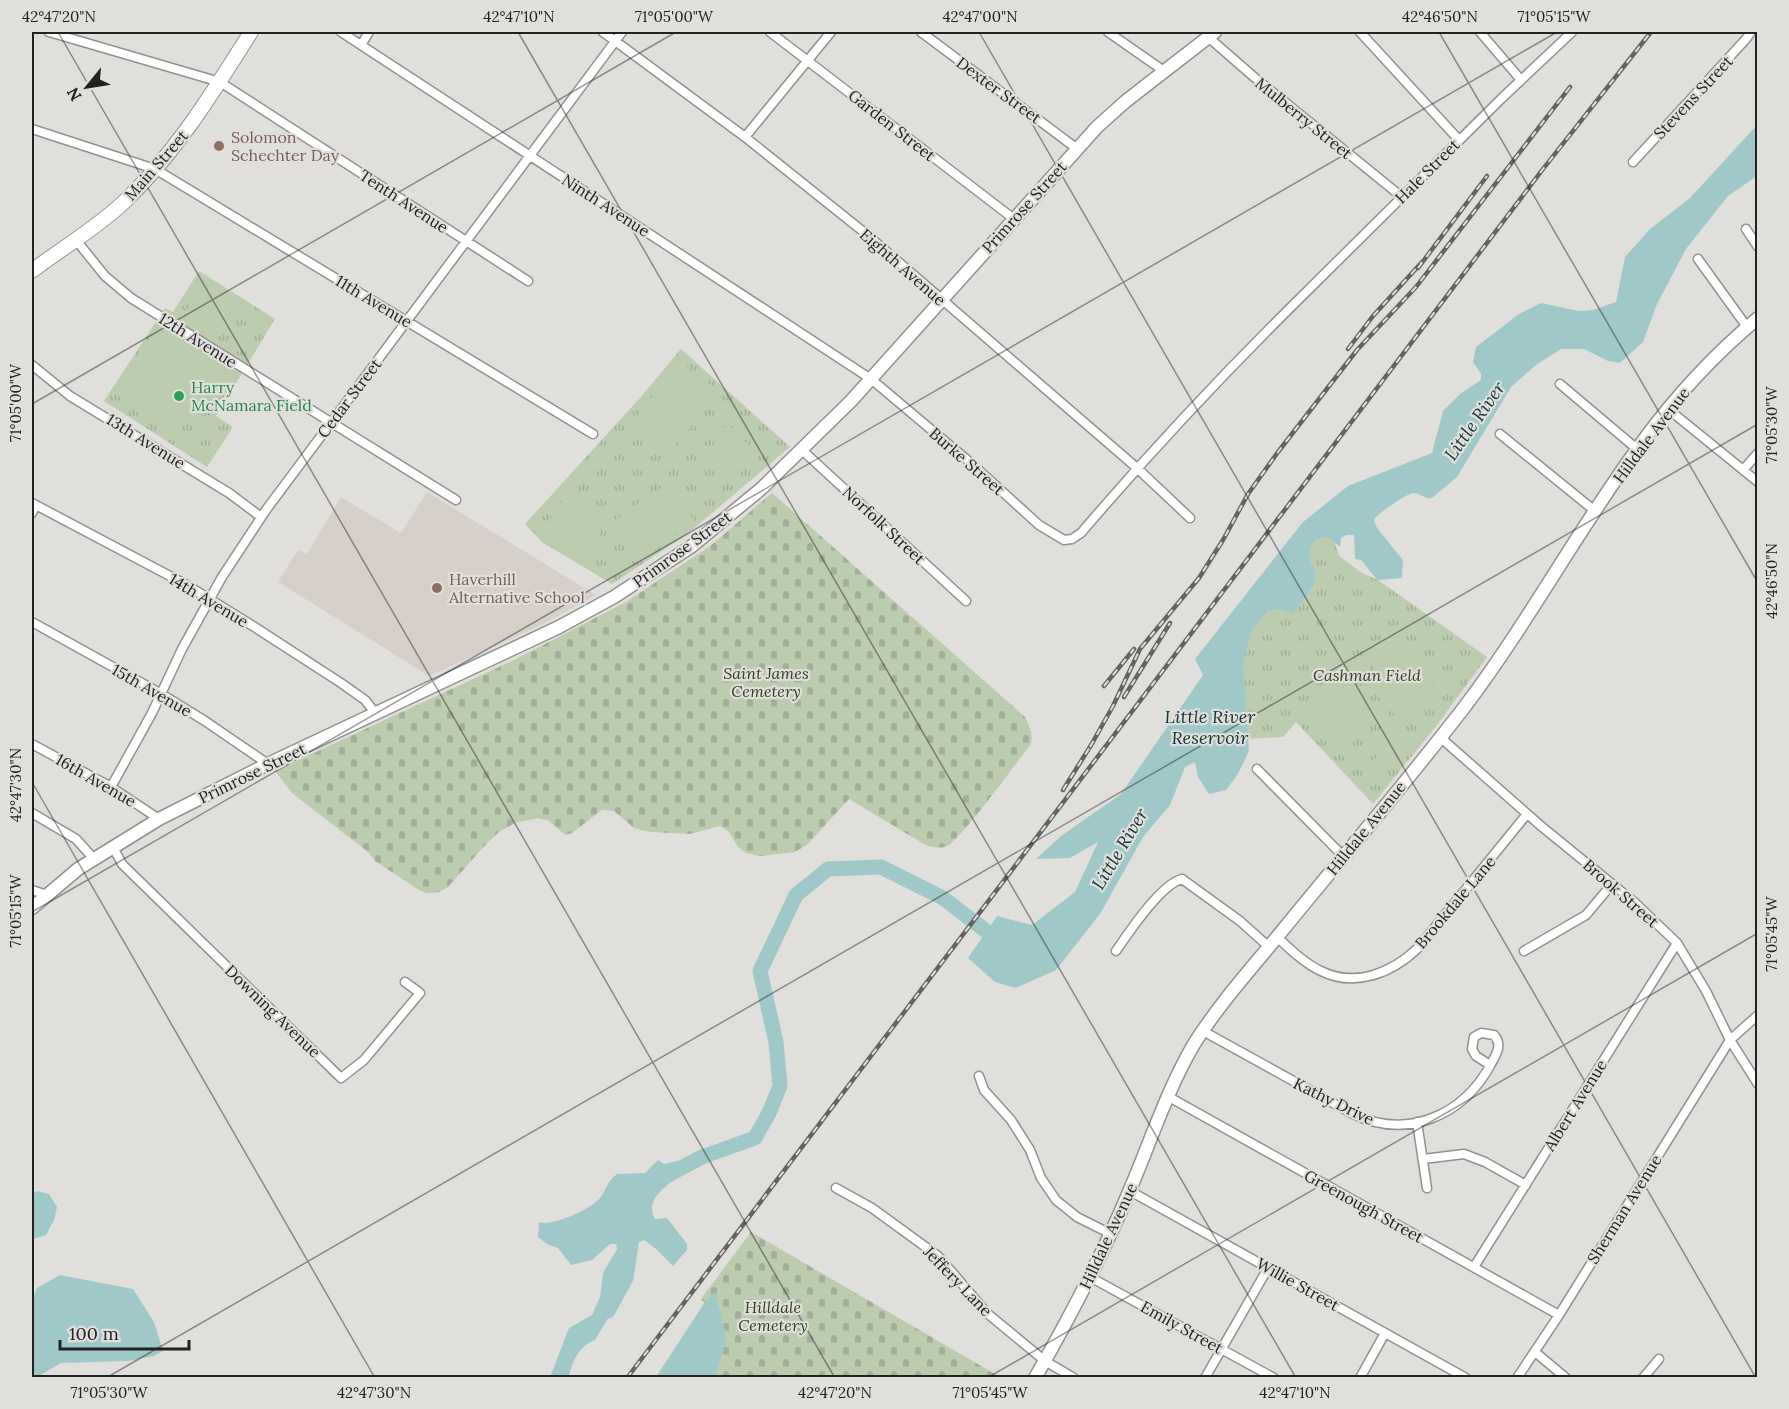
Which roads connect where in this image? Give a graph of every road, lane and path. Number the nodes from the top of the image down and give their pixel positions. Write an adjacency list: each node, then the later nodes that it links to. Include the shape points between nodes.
1 (49, 32): 21 (street, Tenth Avenue)
2 (251, 32): 21 (main road, Main Street)
3 (341, 32): 17 (street, Ninth Avenue)
4 (369, 32): 17 (street)
5 (603, 32): 16 (street, Eighth Avenue)
6 (622, 32): 16 (street, Cedar Street)
7 (770, 32): 18 (street, Garden Street)
8 (831, 32): 18 (street)
9 (921, 32): 25 (street, Dexter Street)
10 (1109, 32): 19 (street)
11 (1360, 32): 24 (street)
12 (1480, 32): 20 (street)
13 (1572, 32): 20 (street, Hale Street)
14 (1751, 32): 27 (street, Stevens Street)
15 (1211, 34): 19 (main road, Primrose Street); 29 (street, Mulberry Street, via 1270,90)
16 (616, 40): 23 (street, Eighth Avenue); 26 (street, Cedar Street)
17 (360, 45): 26 (street, Ninth Avenue)
18 (808, 61): 23 (street); 30 (street, Garden Street)
19 (1164, 71): 25 (main road, Primrose Street, via 1109,115)
20 (1521, 80): 24 (street, Hale Street)
21 (220, 82): 28 (main road, Main Street); 33 (street, Tenth Avenue)
22 (32, 129): 28 (street, 11th Avenue)
23 (745, 137): 38 (street, Eighth Avenue)
24 (1459, 140): 29 (street, Hale Street)
25 (1077, 148): 30 (main road, Primrose Street)
26 (530, 156): 33 (street, Cedar Street); 43 (street, Ninth Avenue)
27 (1633, 162)
28 (155, 169): 32 (main road, Main Street, via 122,204); 40 (street, 11th Avenue)
29 (1402, 197): 52 (street, Hale Street)
30 (1014, 219): 38 (main road, Primrose Street)
31 (1746, 229): 34 (street)
32 (76, 240): 36 (main road, Main Street); 46 (street, 12th Avenue, via 105,276 131,298)
33 (466, 241): 37 (street, Tenth Avenue); 40 (street, Cedar Street)
34 (1758, 247)
35 (1698, 259): 41 (street)
36 (32, 270)
37 (528, 281)
38 (942, 300): 43 (main road, Primrose Street); 52 (street, Eighth Avenue)
39 (1758, 318): 41 (main road, Hilldale Avenue)
40 (406, 321): 46 (street, Cedar Street); 47 (street, 11th Avenue)
41 (1747, 327): 45 (main road, Hilldale Avenue)
42 (32, 365): 58 (street, 13th Avenue, via 70,396 229,493)
43 (871, 380): 50 (main road, Primrose Street); 60 (street, Burke Street, via 1039,525)
44 (1560, 384): 49 (street)
45 (1668, 409): 49 (main road, Hilldale Avenue); 53 (street)
46 (330, 423): 55 (street, 12th Avenue); 58 (street, Cedar Street)
47 (593, 434)
48 (1500, 434): 57 (street)
49 (1637, 448): 57 (main road, Hilldale Avenue)
50 (802, 450): 62 (street, Norfolk Street); 65 (main road, Primrose Street, via 692,546 614,597)
51 (1758, 453): 53 (street)
52 (1137, 468): 59 (street, Eighth Avenue); 60 (street, Hale Street, via 1081,533)
53 (1743, 470): 54 (street)
54 (1758, 482)
55 (456, 500)
56 (33, 507): 61 (street, 14th Avenue)
57 (1595, 511): 66 (main road, Hilldale Avenue, via 1505,651)
58 (261, 517): 61 (street, Cedar Street)
59 (1190, 518)
60 (1064, 540)
61 (209, 599): 64 (street, Cedar Street); 65 (street, 14th Avenue, via 341,682)
62 (966, 601)
63 (32, 622): 64 (street, 15th Avenue)
64 (161, 693): 68 (street, 15th Avenue); 70 (street, Cedar Street)
65 (376, 714): 68 (main road, Primrose Street)
66 (1441, 738): 72 (street, Brook Street); 75 (main road, Hilldale Avenue)
67 (32, 744): 70 (street, 16th Avenue)
68 (268, 764): 73 (main road, Primrose Street)
69 (1257, 769): 75 (street)
70 (111, 787): 73 (street, 16th Avenue)
71 (32, 813): 76 (street, via 76,839)
72 (1527, 814): 77 (street, Brook Street); 81 (street, Brookdale Lane, via 1418,948 1388,970 1361,977 1327,974)
73 (159, 819): 74 (main road, Primrose Street)
74 (113, 847): 76 (main road, Primrose Street); 85 (street, Downing Avenue, via 122,864 341,1078 363,1060 420,993)
75 (1343, 856): 81 (main road, Hilldale Avenue)
76 (94, 859): 79 (main road, Primrose Street)
77 (1612, 884): 82 (street, Brook Street); 84 (street, via 1586,915)
78 (32, 890): 79 (street)
79 (47, 895): 80 (main road, Primrose Street)
80 (32, 908)
81 (1273, 942): 83 (street, Brookdale Lane, via 1182,879 1175,881 1147,909); 87 (main road, Hilldale Avenue)
82 (1677, 943): 88 (street, Brook Street); 95 (street, Albert Avenue)
83 (1116, 951)
84 (1524, 951)
85 (405, 982)
86 (1758, 1015): 88 (street, Sherman Avenue)
87 (1203, 1031): 92 (main road, Hilldale Avenue); 93 (street, Kathy Drive, via 1362,1118 1384,1124)
88 (1730, 1040): 91 (street, Brook Street); 103 (street, Sherman Avenue)
89 (1490, 1065): 93 (street, Kathy Drive, via 1457,1106)
90 (979, 1076): 99 (street, via 984,1090 1011,1120 1030,1150 1041,1178 1056,1200)
91 (1758, 1084)
92 (1169, 1097): 98 (main road, Hilldale Avenue); 100 (street, Greenough Street)
93 (1417, 1122): 94 (street)
94 (1423, 1159): 95 (street, via 1464,1154); 97 (street)
95 (1526, 1185): 100 (street, Albert Avenue)
96 (836, 1188): 108 (street, Jeffery Lane, via 872,1208 938,1256 988,1314)
97 (1427, 1188)
98 (1130, 1191): 99 (main road, Hilldale Avenue); 101 (street, Willie Street)
99 (1111, 1234): 102 (main road, Hilldale Avenue)
100 (1474, 1267): 103 (street, Greenough Street)
101 (1268, 1268): 104 (street, Willie Street); 105 (street)
102 (1090, 1277): 105 (street, Emily Street); 108 (main road, Hilldale Avenue)
103 (1559, 1315): 106 (street, Sherman Avenue)
104 (1385, 1332): 113 (street); 114 (street, Willie Street)
105 (1222, 1349): 111 (street); 112 (street, Emily Street)
106 (1535, 1352): 115 (street, Sherman Avenue); 116 (street)
107 (1659, 1359): 117 (street)
108 (1045, 1361): 109 (main road, Hilldale Avenue); 110 (street, Jeffery Lane)
109 (1035, 1377)
110 (1074, 1377)
111 (1205, 1377)
112 (1274, 1377)
113 (1360, 1377)
114 (1466, 1377)
115 (1517, 1377)
116 (1566, 1377)
117 (1643, 1377)

